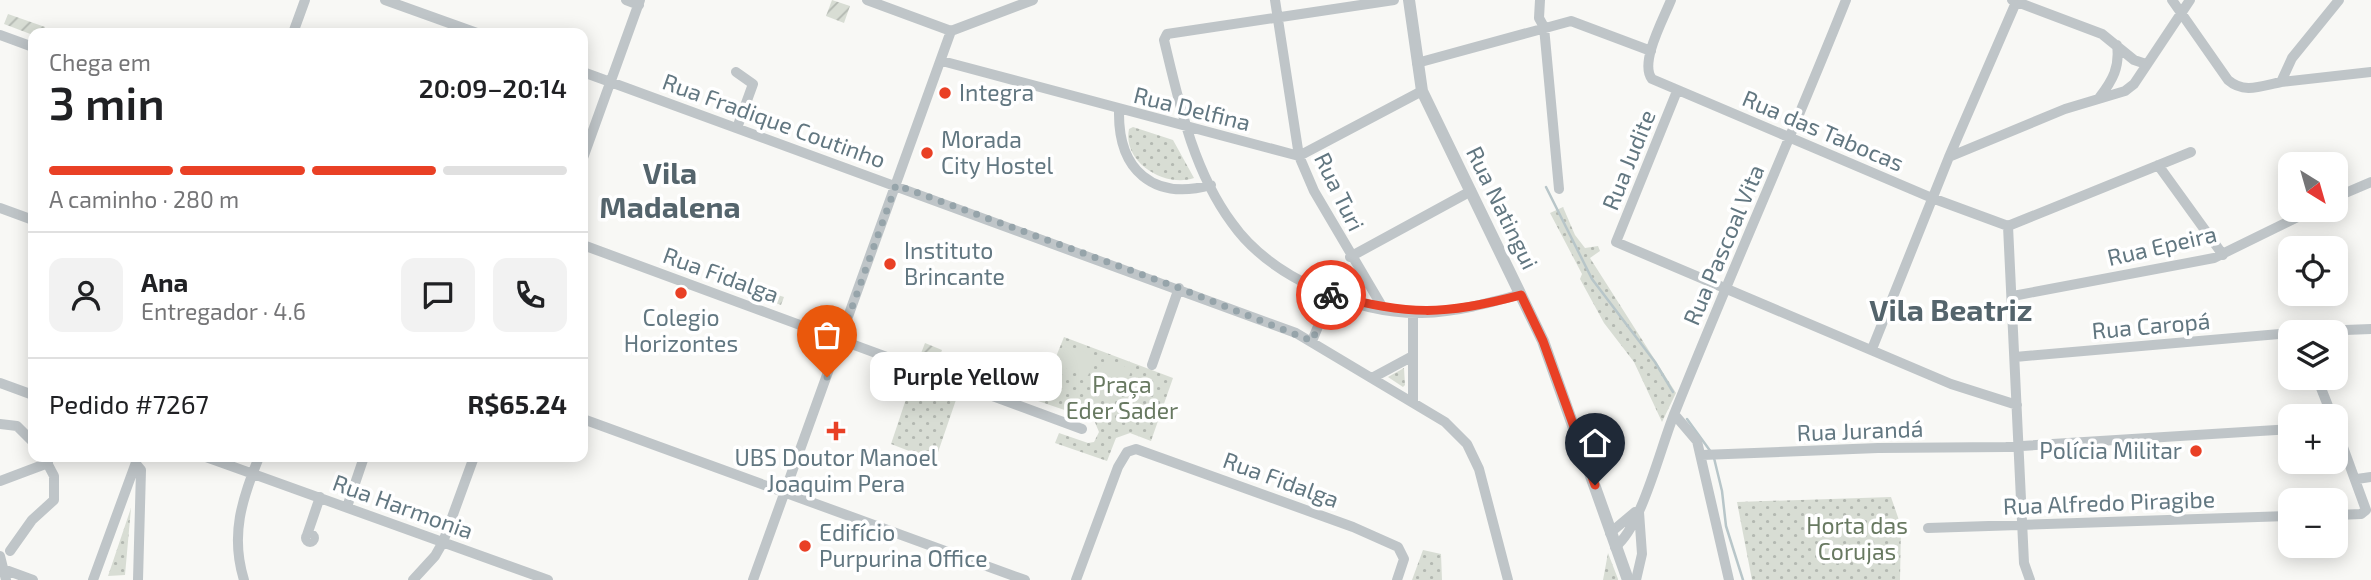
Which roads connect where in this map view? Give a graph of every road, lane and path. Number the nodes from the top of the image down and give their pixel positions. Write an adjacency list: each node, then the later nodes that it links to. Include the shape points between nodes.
1 (305, 0): 20 (street)
2 (385, 0): 21 (street)
3 (626, 0): 16 (street)
4 (867, 0): 22 (street)
5 (1033, 0): 22 (street)
6 (1275, 0): 18 (street, Rua Turi)
7 (1394, 0): 18 (street)
8 (1409, 0): 28 (street, Rua Natingui)
9 (1541, 0): 19 (street, via 1539,18)
10 (1671, 0): 26 (street)
11 (1846, 0): 42 (street, Rua Pascoal Vita)
12 (2172, 0): 17 (street)
13 (2190, 0): 17 (street)
14 (2339, 0): 34 (street, via 2292,58)
15 (2015, 1): 24 (street); 39 (street)
16 (639, 2): 33 (street)
17 (2181, 13): 29 (street); 34 (street, via 2228,80 2240,89)
18 (1278, 15): 41 (street, via 1171,33 1164,40); 46 (street, Rua Turi)
19 (1544, 27): 26 (street, via 1584,23); 28 (street); 52 (street)
20 (295, 28)
21 (462, 28)
22 (951, 31): 27 (street)
23 (0, 35): 25 (street)
24 (2117, 44): 29 (street, via 2134,60); 37 (street, via 2114,77)
25 (28, 45)
26 (1651, 51): 36 (street, Rua das Tabocas, via 1649,76)
27 (942, 61): 38 (street, Rua Delfina); 51 (street)
28 (1416, 63): 35 (street, Rua Natingui)
29 (2146, 64): 37 (street, via 2134,84)
30 (736, 72): 40 (street, via 753,84)
31 (588, 74): 33 (street, Rua Fradique Coutinho)
32 (2369, 74): 34 (street)
33 (610, 82): 40 (street, Rua Fradique Coutinho); 43 (street)
34 (2281, 82)
35 (1422, 91): 46 (street); 53 (street, Rua Natingui)
36 (1677, 91): 42 (street, Rua das Tabocas); 64 (street, Rua Judite, via 1616,242)
37 (2099, 98): 44 (street)
38 (1119, 111): 41 (street, Rua Delfina); 50 (street, via 1128,159 1142,176 1166,189)
39 (1963, 126): 44 (street); 47 (street)
40 (737, 128): 51 (street, Rua Fradique Coutinho)
41 (1185, 128): 46 (street, Rua Delfina); 50 (street)
42 (1790, 138): 55 (street, Rua das Tabocas); 64 (street, Rua Pascoal Vita)
43 (588, 144)
44 (1980, 144): 47 (street)
45 (2191, 152): 48 (street)
46 (1299, 156): 62 (street, Rua Turi)
47 (1949, 157): 55 (street)
48 (2158, 165): 59 (street); 61 (street)
49 (2371, 182): 54 (street)
50 (1211, 184): 65 (street, via 1230,221 1259,254)
51 (896, 185): 63 (street, Rua Fradique Coutinho); 73 (street)
52 (1559, 189)
53 (1471, 191): 62 (street); 66 (street, Rua Natingui)
54 (2348, 192)
55 (1932, 198): 59 (street, Rua das Tabocas); 75 (street)
56 (0, 208): 57 (street)
57 (28, 218)
58 (2288, 222): 61 (street, Rua Epeira)
59 (2008, 226): 67 (street)
60 (588, 247): 73 (street, Rua Fidalga)
61 (2223, 255): 67 (street, Rua Epeira)
62 (1350, 257): 68 (street, Rua Turi)
63 (1179, 288): 74 (street, Rua Fradique Coutinho); 78 (street)
64 (1727, 289): 75 (street); 84 (street, Rua Pascoal Vita)
65 (1331, 295): 68 (street); 74 (street)
66 (1521, 295): 69 (street, via 1469,308); 113 (street, Rua Natingui, via 1543,341)
67 (2013, 296): 77 (street)
68 (1383, 308): 69 (street)
69 (1413, 312): 76 (street)
70 (2371, 329): 71 (street, Rua Caropá)
71 (2348, 330)
72 (2278, 334): 77 (street, Rua Caropá)
73 (841, 339): 87 (street, Rua Fidalga); 105 (street)
74 (1312, 341): 79 (street, Rua Fradique Coutinho)
75 (1872, 349): 83 (street, via 1951,384)
76 (1411, 357): 79 (street); 82 (street)
77 (2015, 357): 83 (street)
78 (1152, 365)
79 (1372, 378): 82 (street, Rua Fradique Coutinho)
80 (0, 383): 81 (street)
81 (28, 393)
82 (1413, 402): 129 (street, Rua Fradique Coutinho, via 1456,431 1473,454)
83 (2017, 405): 90 (street)
84 (1674, 414): 91 (street, via 1694,435); 108 (street, Rua Pascoal Vita)
85 (588, 421): 105 (street)
86 (0, 424): 89 (street, via 18,426)
87 (1082, 429)
88 (2278, 430): 90 (street, Rua Jurandá)
89 (28, 437)
90 (2019, 447): 91 (street, Rua Jurandá); 111 (street)
91 (1704, 455): 132 (street)
92 (2348, 457): 103 (street)
93 (42, 462): 104 (street)
94 (47, 462): 117 (street, via 54,476 54,500)
95 (136, 462): 120 (street)
96 (138, 462): 121 (street)
97 (220, 462): 101 (street, Rua Harmonia)
98 (257, 462): 101 (street)
99 (363, 462): 107 (street)
100 (472, 462): 115 (street)
101 (252, 473): 106 (street, Rua Harmonia); 122 (street, via 236,536)
102 (2371, 477): 103 (street)
103 (2357, 479): 109 (street, via 2365,512)
104 (0, 481)
105 (785, 492): 125 (street); 126 (street)
106 (320, 497): 107 (street, Rua Harmonia); 114 (street)
107 (347, 507): 115 (street, Rua Harmonia)
108 (1640, 509): 113 (street); 116 (street, Rua Pascoal Vita); 131 (street, Rua Pascoal Vita, via 1642,554)
109 (2348, 514)
110 (2278, 516): 111 (street, Rua Alfredo Piragibe)
111 (2022, 526): 112 (street, Rua Alfredo Piragibe); 133 (street)
112 (1928, 528)
113 (1612, 531): 116 (street, Rua Natingui)
114 (307, 535)
115 (443, 542): 123 (street); 124 (street, Rua Harmonia)
116 (1618, 545): 130 (street, Rua Natingui); 131 (street, Rua Natingui)
117 (5, 554): 118 (street)
118 (4, 575): 119 (street)
119 (33, 580)
120 (93, 580)
121 (138, 580)
122 (244, 580)
123 (413, 580)
124 (548, 580)
125 (753, 580)
126 (1025, 580)
127 (1076, 580): 128 (street, Rua Fidalga, via 1118,467 1127,452 1136,449 1398,547 1404,559)
128 (1397, 580)
129 (1508, 580)
130 (1628, 580)
131 (1635, 580)
132 (1729, 580)
133 (2030, 580)

